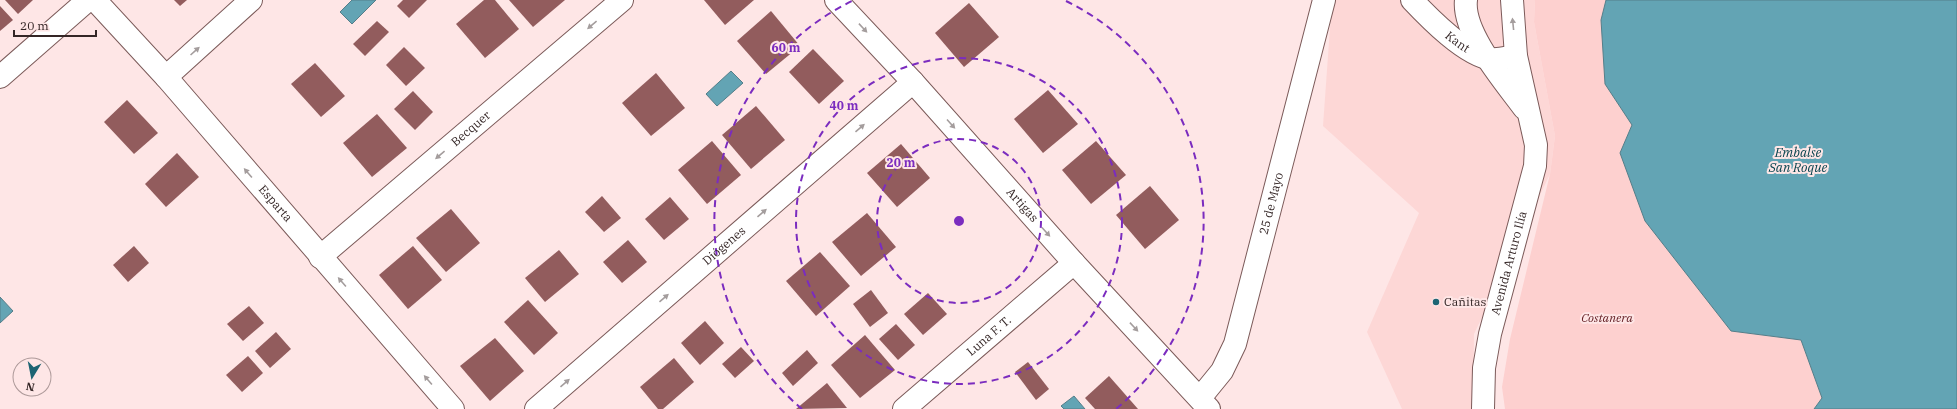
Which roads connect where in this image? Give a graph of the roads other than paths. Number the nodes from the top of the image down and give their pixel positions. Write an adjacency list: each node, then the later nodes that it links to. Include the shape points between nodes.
1 (88, 0): 12 (street)
2 (95, 0): 13 (street, Esparta)
3 (251, 0): 13 (street, one-way to 3)
4 (622, 0): 16 (street, Becquer, one-way to 16)
5 (836, 0): 14 (street, Artigas, one-way to 14)
6 (1324, 0): 18 (street, 25 de Mayo, via 1235,344)
7 (1412, 0): 11 (street, Kant, via 1432,21 1465,48)
8 (1466, 0): 11 (street, Avenida Arturo Ilía, via 1469,24)
9 (1512, 0): 10 (street, Avenida Arturo Ilía, one-way to 9)
10 (1516, 56): 11 (street, Kant, via 1491,59); 15 (street, Avenida Arturo Ilía)
11 (1487, 57): 15 (street, Avenida Arturo Ilía)
12 (0, 77)
13 (166, 78): 16 (street, Esparta, one-way to 13)
14 (913, 82): 17 (street, Artigas, one-way to 17); 21 (street, Diógenes, one-way to 14)
15 (1531, 118): 19 (street, Avenida Arturo Ilía, via 1536,145 1535,166 1490,334 1484,368)
16 (320, 257): 20 (street, Esparta, one-way to 16)
17 (1074, 263): 18 (street, Artigas, one-way to 18); 22 (street, Luna F. T.)
18 (1204, 404)
19 (1485, 405)
20 (453, 409)
21 (536, 409)
22 (904, 409)

